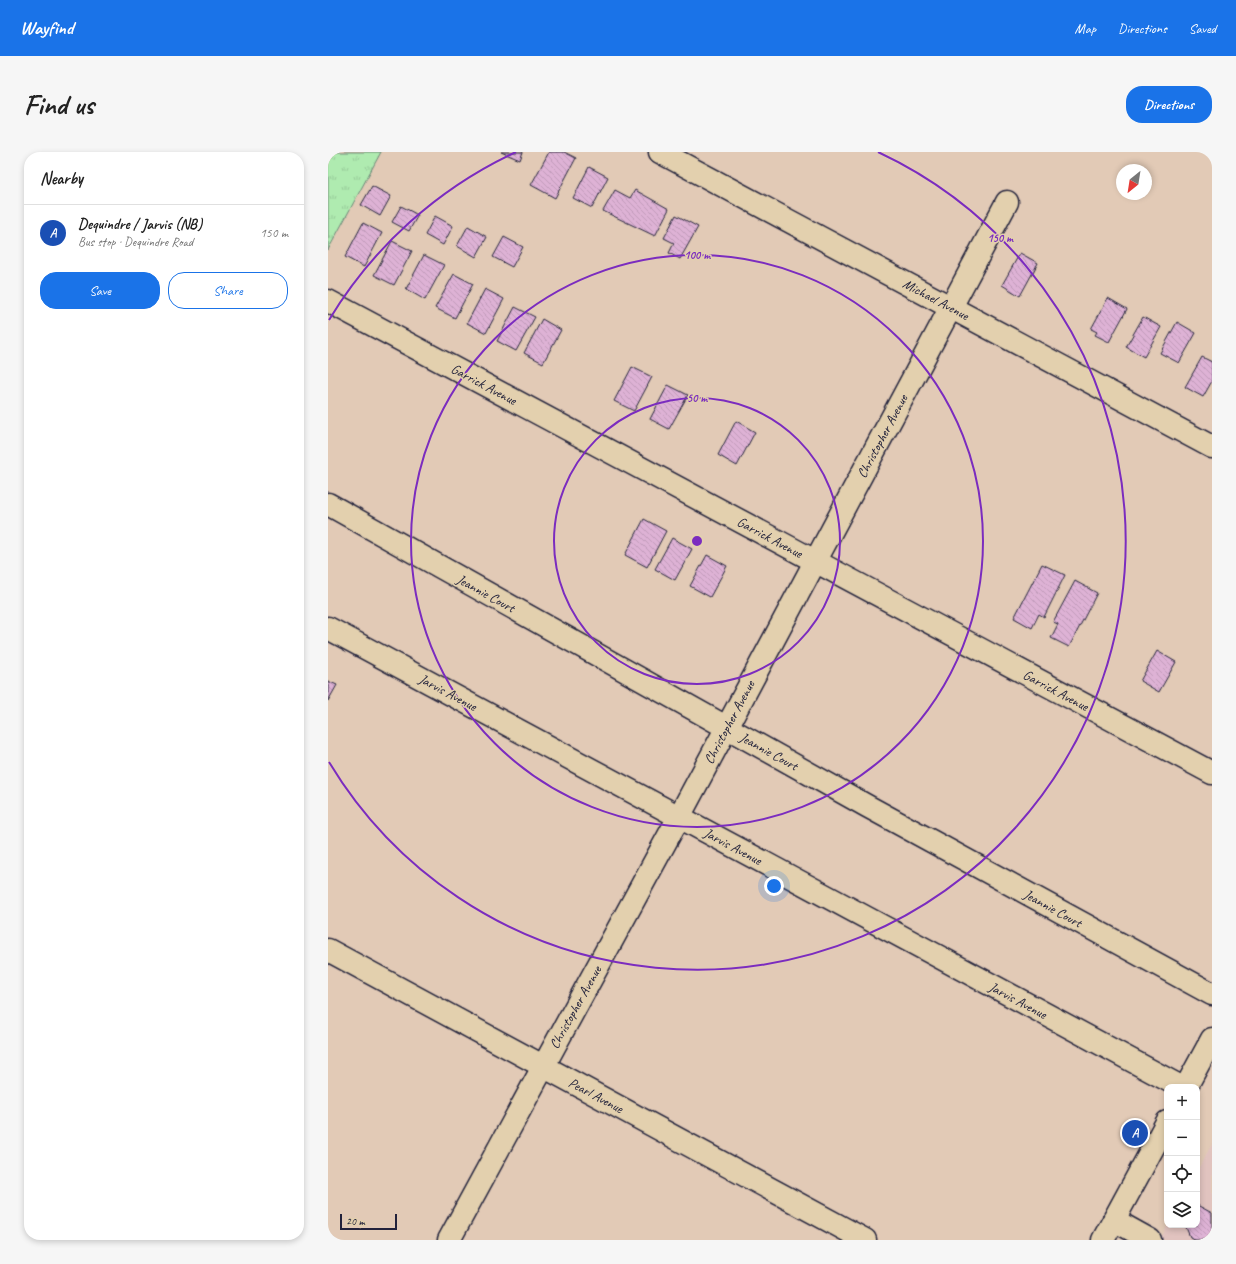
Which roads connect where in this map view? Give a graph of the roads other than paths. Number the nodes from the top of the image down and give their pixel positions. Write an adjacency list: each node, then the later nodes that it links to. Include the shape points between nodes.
1 (660, 152): 4 (street, Michael Avenue)
2 (1007, 202): 4 (street, Christopher Avenue)
3 (328, 301): 7 (street, Garrick Avenue)
4 (951, 307): 5 (street, Michael Avenue); 7 (street, Christopher Avenue)
5 (1212, 447)
6 (328, 504): 9 (street, Jeannie Court)
7 (815, 561): 9 (street, Christopher Avenue); 10 (street, Garrick Avenue)
8 (328, 628): 11 (street, Jarvis Avenue)
9 (726, 727): 11 (street, Christopher Avenue); 13 (street, Jeannie Court)
10 (1212, 773)
11 (679, 816): 15 (street, Christopher Avenue); 16 (street, Jarvis Avenue)
12 (328, 950): 15 (street, Pearl Avenue)
13 (1212, 994)
14 (1212, 1039): 17 (street)
15 (542, 1066): 20 (street, Christopher Avenue); 21 (street, Pearl Avenue)
16 (1175, 1084)
17 (1188, 1084)
18 (1164, 1128): 19 (street)
19 (1114, 1220): 22 (street); 23 (street)
20 (449, 1240)
21 (864, 1240)
22 (1103, 1240)
23 (1150, 1240)

